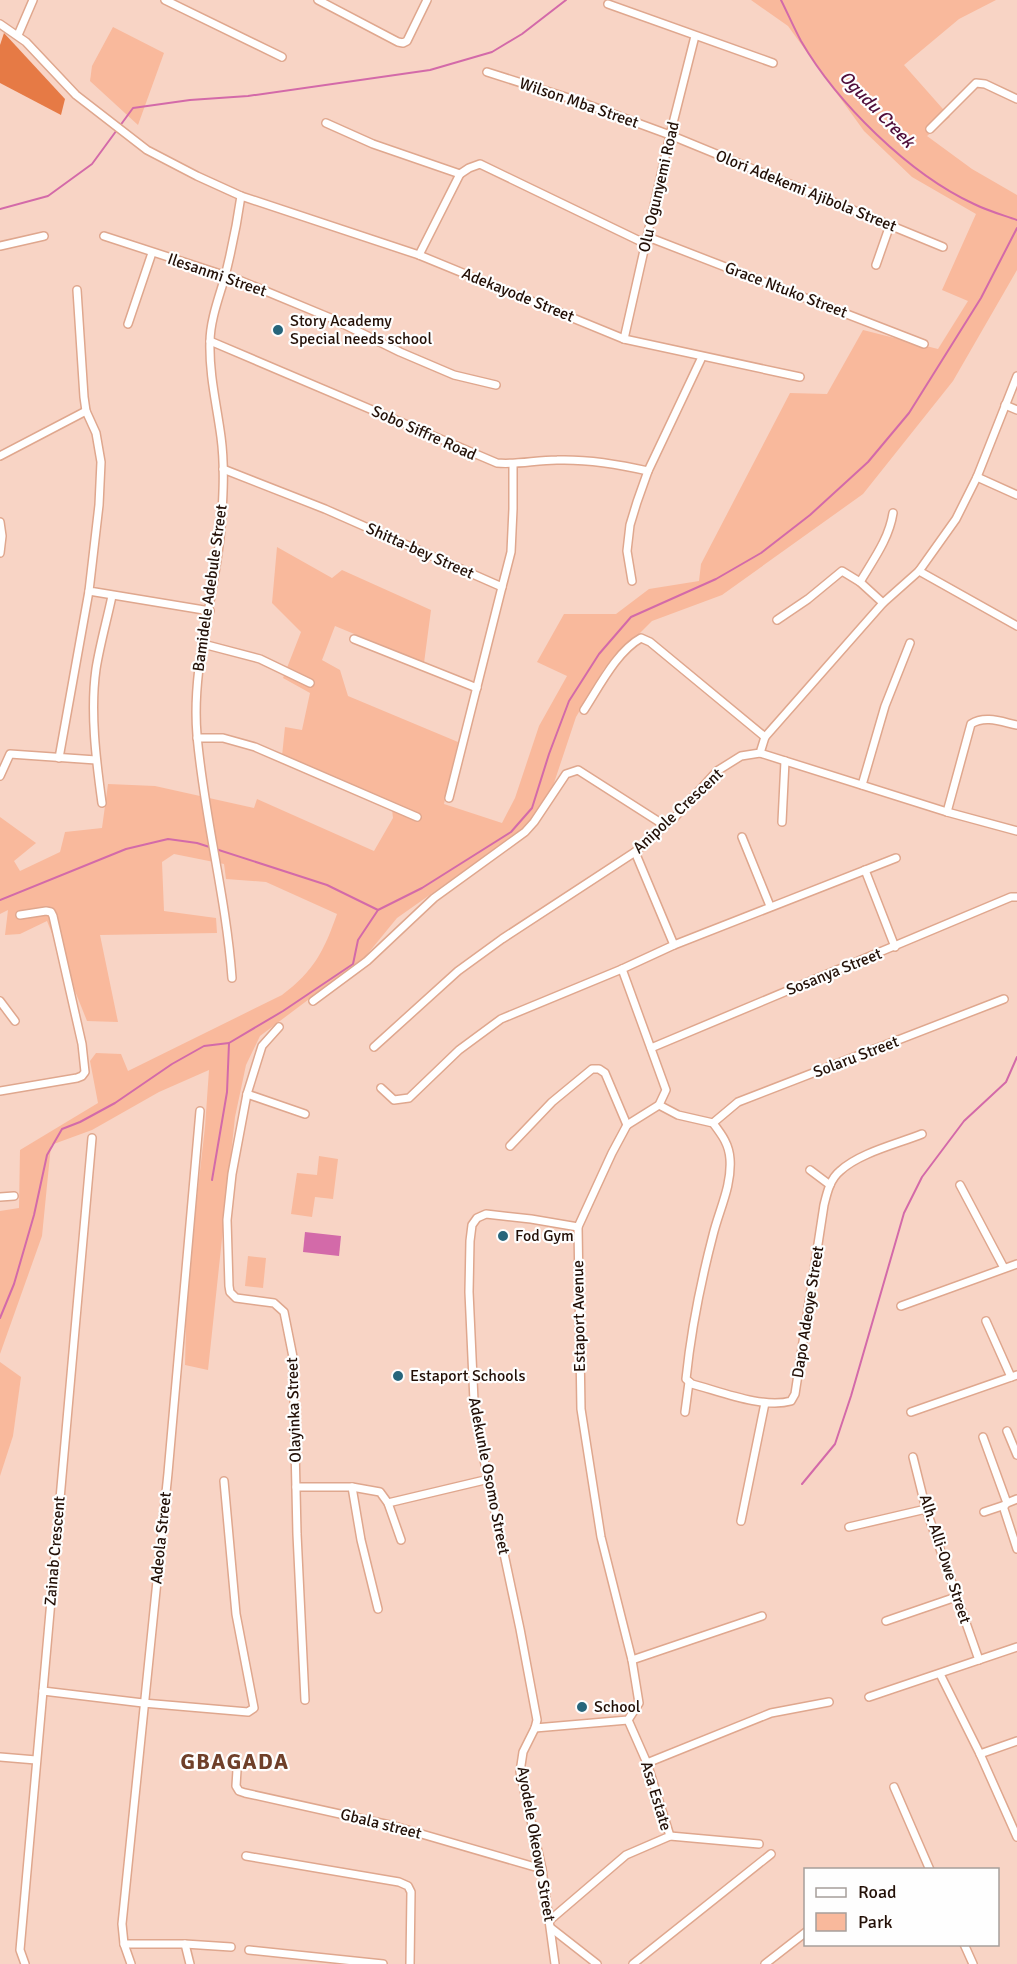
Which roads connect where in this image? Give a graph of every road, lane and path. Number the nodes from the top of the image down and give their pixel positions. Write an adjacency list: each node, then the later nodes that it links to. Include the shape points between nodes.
1 (33, 0): 7 (street)
2 (165, 0): 9 (street)
3 (318, 0): 4 (street, via 403,43)
4 (427, 0)
5 (608, 4): 8 (street)
6 (0, 24): 7 (street)
7 (18, 35): 17 (street, via 76,95 147,150)
8 (695, 36): 10 (street); 15 (street, Olu Ogunyemi Road)
9 (282, 57)
10 (773, 63)
11 (487, 72): 15 (street, Wilson Mba Street)
12 (1017, 99): 14 (street, via 976,83)
13 (326, 123): 16 (street)
14 (930, 129)
15 (670, 135): 18 (street, Olori Adekemi Ajibola Street); 21 (street, Olu Ogunyemi Road)
16 (460, 174): 21 (street, Grace Ntuko Street, via 486,165); 25 (street)
17 (241, 196): 25 (street, Adekayode Street); 27 (street, Bamidele Adebule Street)
18 (890, 225): 23 (street, Olori Adekemi Ajibola Street); 26 (street)
19 (44, 236): 22 (street)
20 (104, 236): 24 (street, Ilesanmi Street)
21 (647, 241): 30 (street, Olu Ogunyemi Road); 32 (street, Grace Ntuko Street)
22 (0, 246)
23 (943, 247)
24 (152, 253): 27 (street, Ilesanmi Street); 29 (street)
25 (419, 255): 30 (street, Adekayode Street)
26 (876, 264)
27 (225, 276): 31 (street, Bamidele Adebule Street); 36 (street, Ilesanmi Street, via 454,375)
28 (77, 290): 39 (street)
29 (128, 324)
30 (624, 339): 33 (street, Adekayode Street)
31 (210, 341): 41 (street, Sobo Siffre Road, via 474,455 497,464); 42 (street, Bamidele Adebule Street)
32 (924, 344)
33 (702, 357): 35 (street, Adekayode Street); 43 (street)
34 (1017, 376): 37 (street)
35 (800, 377)
36 (496, 385)
37 (1005, 405): 38 (street); 44 (street)
38 (1017, 410)
39 (86, 411): 40 (street); 53 (street, via 96,433 101,462)
40 (0, 456)
41 (513, 465): 43 (street, Sobo Siffre Road, via 580,459); 52 (street, via 511,552)
42 (224, 469): 52 (street, Shitta-bey Street); 56 (street, Bamidele Adebule Street)
43 (648, 471): 50 (street, via 630,525 627,551)
44 (977, 477): 45 (street); 49 (street, via 956,519)
45 (1017, 495)
46 (893, 513): 51 (street, via 884,543)
47 (0, 522): 48 (street)
48 (0, 553)
49 (919, 571): 55 (street); 58 (street)
50 (632, 581)
51 (860, 582): 55 (street); 57 (street, via 842,571)
52 (502, 587): 63 (street)
53 (89, 591): 54 (street); 69 (street)
54 (112, 596): 56 (street); 70 (street, via 96,670)
55 (883, 603): 66 (street)
56 (210, 611): 61 (street, Bamidele Adebule Street)
57 (777, 620)
58 (1017, 626)
59 (354, 639): 63 (street)
60 (910, 643): 73 (street, via 885,706)
61 (203, 644): 62 (street, via 260,659); 67 (street, Bamidele Adebule Street)
62 (310, 683)
63 (477, 688): 74 (street)
64 (585, 710): 66 (street, via 608,672 641,638)
65 (1017, 725): 76 (street, via 987,719 971,724)
66 (765, 736): 68 (street)
67 (197, 738): 77 (street, via 223,738 255,747); 91 (street, Bamidele Adebule Street, via 229,936)
68 (760, 753): 71 (street); 79 (street, Anipole Crescent, via 741,756 717,771)
69 (59, 758): 70 (street); 72 (street, via 10,754)
70 (96, 760): 75 (street)
71 (785, 761): 73 (street); 78 (street)
72 (0, 776)
73 (862, 785): 76 (street)
74 (449, 798)
75 (102, 803)
76 (947, 812): 80 (street)
77 (417, 817)
78 (782, 822)
79 (664, 825): 82 (street, Anipole Crescent); 94 (street, via 578,770 571,771 525,832 434,898 367,961)
80 (1017, 831)
81 (742, 837): 86 (street)
82 (635, 852): 88 (street); 97 (street, Anipole Crescent, via 467,965)
83 (896, 858): 84 (street)
84 (865, 870): 86 (street); 89 (street)
85 (1017, 897): 89 (street, Sosanya Street)
86 (770, 906): 88 (street)
87 (20, 915): 100 (street, via 46,911 53,916 85,1072 77,1078)
88 (674, 945): 90 (street)
89 (895, 947): 98 (street, Sosanya Street)
90 (622, 969): 98 (street); 99 (street, via 501,1019 459,1050 409,1098 394,1100)
91 (232, 978)
92 (1004, 999): 105 (street, Solaru Street, via 738,1102)
93 (0, 1001): 95 (street)
94 (313, 1001)
95 (15, 1022)
96 (279, 1027): 101 (street, Olayinka Street, via 262,1046)
97 (374, 1047)
98 (651, 1048): 102 (street, via 666,1090)
99 (381, 1088)
100 (0, 1091)
101 (247, 1094): 104 (street); 131 (street, Olayinka Street, via 227,1220 229,1286 236,1298 274,1303 284,1312 293,1357)
102 (659, 1105): 105 (street, via 678,1115); 106 (street, Estaport Avenue)
103 (200, 1111): 154 (street, Adeola Street)
104 (305, 1114)
105 (713, 1123): 121 (street, via 727,1142 729,1184 704,1273 687,1370 686,1379)
106 (627, 1125): 109 (street, via 605,1073 592,1069 552,1102); 115 (street, Estaport Avenue)
107 (922, 1134): 111 (street, Dapo Adeoye Street, via 857,1160 839,1171)
108 (92, 1138): 150 (street, Zainab Crescent)
109 (510, 1146)
110 (810, 1170): 111 (street)
111 (830, 1185): 122 (street, Dapo Adeoye Street, via 795,1394 782,1404)
112 (960, 1185): 117 (street)
113 (14, 1196): 114 (street)
114 (0, 1197)
115 (578, 1227): 129 (street, Adekunle Osomo Street, via 486,1214 472,1225 469,1292 473,1388); 147 (street, Estaport Avenue, via 581,1409 601,1537)
116 (1017, 1264): 117 (street)
117 (1004, 1268): 118 (street)
118 (902, 1306)
119 (986, 1322): 120 (street)
120 (1014, 1376): 124 (street)
121 (690, 1382): 122 (street, Dapo Adeoye Street); 123 (street)
122 (765, 1403): 138 (street)
123 (685, 1412)
124 (911, 1412)
125 (1006, 1431): 127 (street)
126 (982, 1437): 135 (street)
127 (1017, 1455)
128 (913, 1457): 136 (street, Alh. Alli-Owe Street)
129 (489, 1479): 134 (street); 156 (street, Adekunle Osomo Street, via 537,1720)
130 (224, 1481): 154 (street, via 236,1614 254,1708 248,1712)
131 (296, 1487): 132 (street); 152 (street, Olayinka Street)
132 (352, 1487): 134 (street, via 380,1492); 143 (street)
133 (1017, 1499): 135 (street)
134 (388, 1503): 140 (street)
135 (1005, 1505): 137 (street); 141 (street)
136 (926, 1509): 139 (street); 142 (street, Alh. Alli-Owe Street)
137 (984, 1512)
138 (741, 1521)
139 (849, 1527)
140 (401, 1540)
141 (1017, 1549)
142 (956, 1597): 145 (street); 148 (street, Alh. Alli-Owe Street)
143 (378, 1609)
144 (762, 1616): 147 (street)
145 (886, 1621)
146 (1017, 1647): 148 (street)
147 (632, 1660): 155 (street, Estaport Avenue, via 639,1703)
148 (979, 1660): 149 (street)
149 (940, 1674): 151 (street); 158 (street)
150 (43, 1691): 154 (street); 160 (street, Zainab Crescent)
151 (869, 1697)
152 (305, 1700)
153 (830, 1702): 161 (street, via 771,1713)
154 (143, 1704): 174 (street, Adeola Street, via 122,1924)
155 (628, 1720): 156 (street); 161 (street, Asa Estate)
156 (535, 1728): 170 (street, Ayodele Okeowo Street, via 523,1752 520,1772)
157 (1017, 1741): 158 (street)
158 (980, 1754): 165 (street)
159 (0, 1757): 160 (street)
160 (36, 1760): 180 (street, Zainab Crescent, via 20,1950)
161 (647, 1762): 164 (street, Asa Estate)
162 (237, 1770): 170 (street, Gbala street, via 236,1786 245,1793 394,1826)
163 (894, 1787): 169 (street)
164 (670, 1836): 166 (street); 171 (street, Asa Estate, via 626,1855)
165 (1017, 1837)
166 (759, 1844)
167 (771, 1854): 187 (street)
168 (246, 1856): 184 (street, via 408,1886)
169 (930, 1868)
170 (543, 1869): 171 (street, Ayodele Okeowo Street)
171 (550, 1920): 172 (street, Ayodele Okeowo Street)
172 (552, 1928): 185 (street, Ayodele Okeowo Street); 186 (street)
173 (804, 1934): 188 (street)
174 (124, 1944): 175 (street); 181 (street, Adeola Street)
175 (185, 1944): 177 (street); 182 (street)
176 (965, 1946): 189 (street)
177 (231, 1947)
178 (249, 1950): 179 (street)
179 (300, 1960): 183 (street)
180 (25, 1964)
181 (131, 1964)
182 (190, 1964)
183 (383, 1964)
184 (410, 1964)
185 (555, 1964)
186 (597, 1964)
187 (633, 1964)
188 (765, 1964)
189 (973, 1964)

